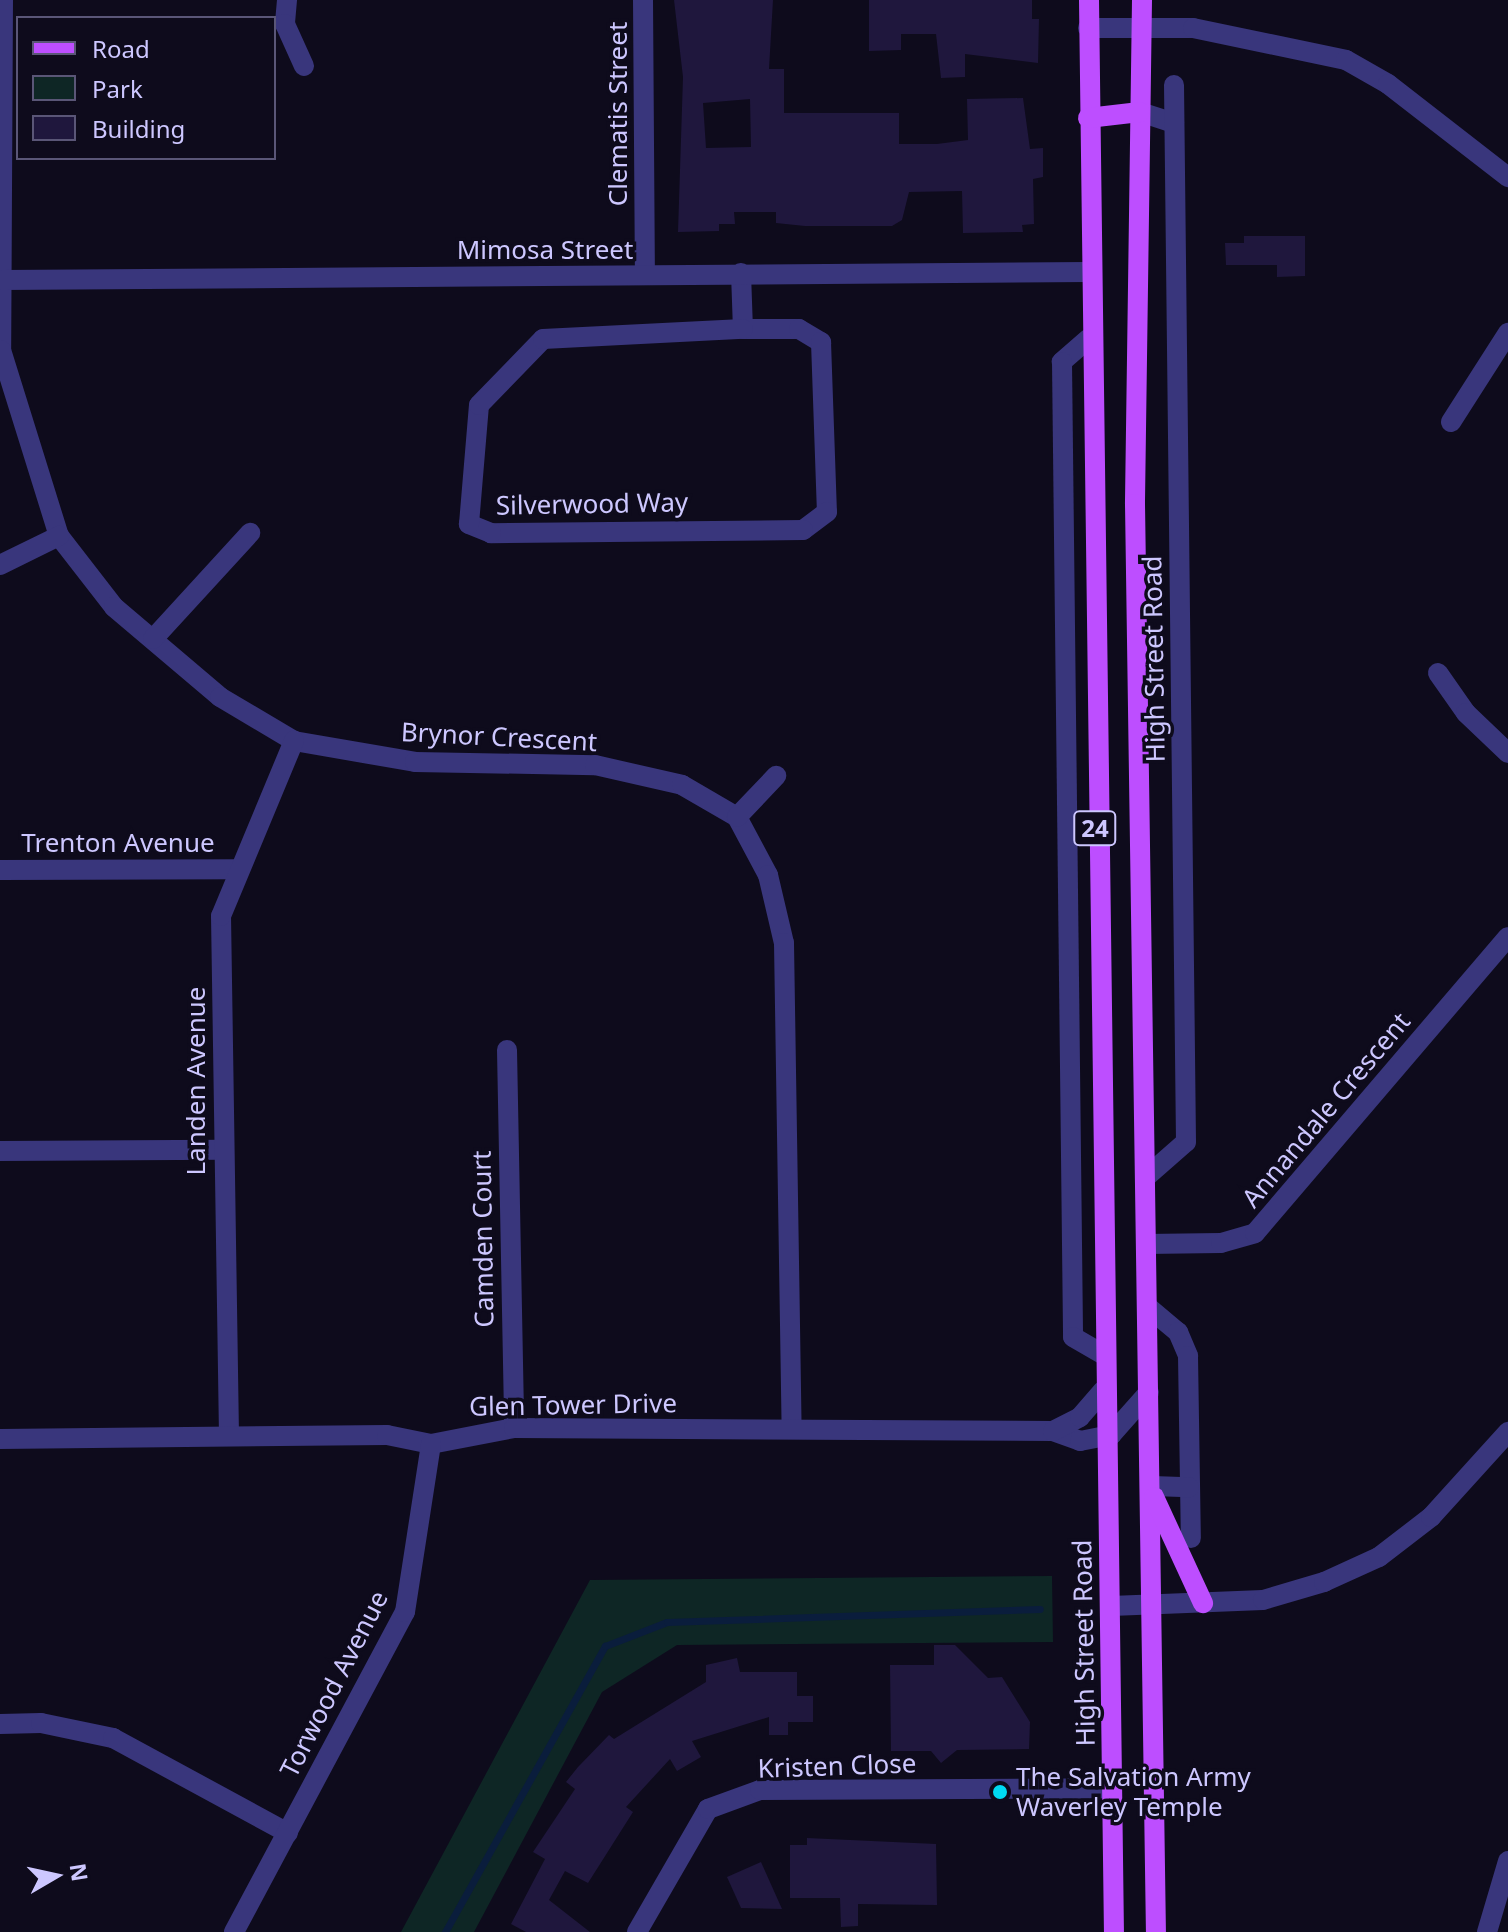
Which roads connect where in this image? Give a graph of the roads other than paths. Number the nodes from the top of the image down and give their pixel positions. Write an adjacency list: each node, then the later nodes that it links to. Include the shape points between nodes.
1 (3, 0): 17 (street, Brynor Crescent)
2 (287, 0): 8 (street, via 285,24)
3 (643, 0): 16 (street, Clematis Street)
4 (1089, 0): 7 (main road, High Street Road / 24)
5 (1142, 0): 6 (main road, High Street Road / 24)
6 (1142, 27): 7 (street); 10 (main road, High Street Road / 24); 13 (street, via 1207,31 1346,60 1388,84)
7 (1088, 28): 11 (main road, High Street Road / 24)
8 (304, 66)
9 (1174, 85): 12 (street, High Street Road)
10 (1140, 112): 11 (main road); 12 (street); 37 (main road, High Street Road / 24, via 1135,504)
11 (1088, 118): 14 (main road, High Street Road / 24)
12 (1174, 123): 37 (street, High Street Road, via 1186,1142)
13 (1508, 177)
14 (1089, 272): 15 (street, Mimosa Street); 20 (main road, High Street Road / 24)
15 (741, 273): 16 (street, Mimosa Street); 18 (street)
16 (645, 275): 17 (street, Mimosa Street)
17 (2, 280): 23 (street, Brynor Crescent, via 1,350)
18 (743, 329): 18 (street, Silverwood Way, via 799,329 821,342 827,512 803,530 491,533 469,524 479,405 543,339)
19 (1508, 333): 21 (street)
20 (1088, 339): 40 (main road, High Street Road / 24); 40 (street, via 1062,362 1073,1337)
21 (1451, 422)
22 (250, 533): 25 (street)
23 (59, 536): 24 (street); 25 (street, Brynor Crescent, via 114,607)
24 (0, 565)
25 (153, 639): 27 (street, Brynor Crescent, via 220,697)
26 (1438, 673): 28 (street, via 1466,713)
27 (294, 741): 30 (street, Brynor Crescent, via 415,762 595,765 682,785); 31 (street, Landen Avenue)
28 (1508, 753)
29 (776, 776): 30 (street)
30 (737, 817): 44 (street, via 768,875 784,943)
31 (236, 869): 32 (street, Trenton Avenue); 35 (street, Landen Avenue, via 221,916)
32 (0, 870)
33 (1508, 937): 38 (street, Annandale Crescent, via 1255,1233 1208,1244)
34 (507, 1050): 43 (street, Camden Court)
35 (222, 1150): 36 (street); 47 (street, Landen Avenue)
36 (0, 1151)
37 (1146, 1177): 38 (main road, High Street Road / 24)
38 (1146, 1244): 39 (main road, High Street Road / 24)
39 (1149, 1308): 42 (main road, High Street Road / 24); 51 (street, via 1178,1332 1188,1356)
40 (1102, 1354): 41 (main road, High Street Road / 24)
41 (1103, 1391): 45 (street, via 1080,1417); 48 (main road, High Street Road / 24)
42 (1149, 1392): 48 (street); 52 (main road, High Street Road / 24)
43 (514, 1428): 44 (street, Glen Tower Drive); 50 (street, Glen Tower Drive, via 460,1433)
44 (792, 1428): 45 (street, Glen Tower Drive)
45 (1053, 1431): 48 (street, Glen Tower Drive, via 1080,1441)
46 (1508, 1432): 54 (street, via 1431,1517 1379,1557 1263,1600)
47 (229, 1436): 49 (street, Glen Tower Drive); 50 (street, Glen Tower Drive, via 387,1435)
48 (1104, 1438): 56 (main road, High Street Road / 24)
49 (0, 1439)
50 (431, 1444): 59 (street, Torwood Avenue, via 405,1612)
51 (1189, 1487): 52 (street); 53 (street)
52 (1152, 1490): 54 (main road); 55 (main road, High Street Road / 24)
53 (1191, 1538)
54 (1203, 1603): 55 (street)
55 (1154, 1605): 56 (street); 64 (main road, High Street Road / 24)
56 (1111, 1606): 58 (main road, High Street Road / 24)
57 (0, 1724): 59 (street, via 41,1723 113,1738)
58 (1112, 1788): 62 (street, Kristen Close, via 760,1790 708,1809); 63 (main road, High Street Road / 24)
59 (288, 1833): 61 (street, Torwood Avenue)
60 (1508, 1861): 65 (street)
61 (234, 1932)
62 (637, 1932)
63 (1114, 1932)
64 (1156, 1932)
65 (1487, 1932)

